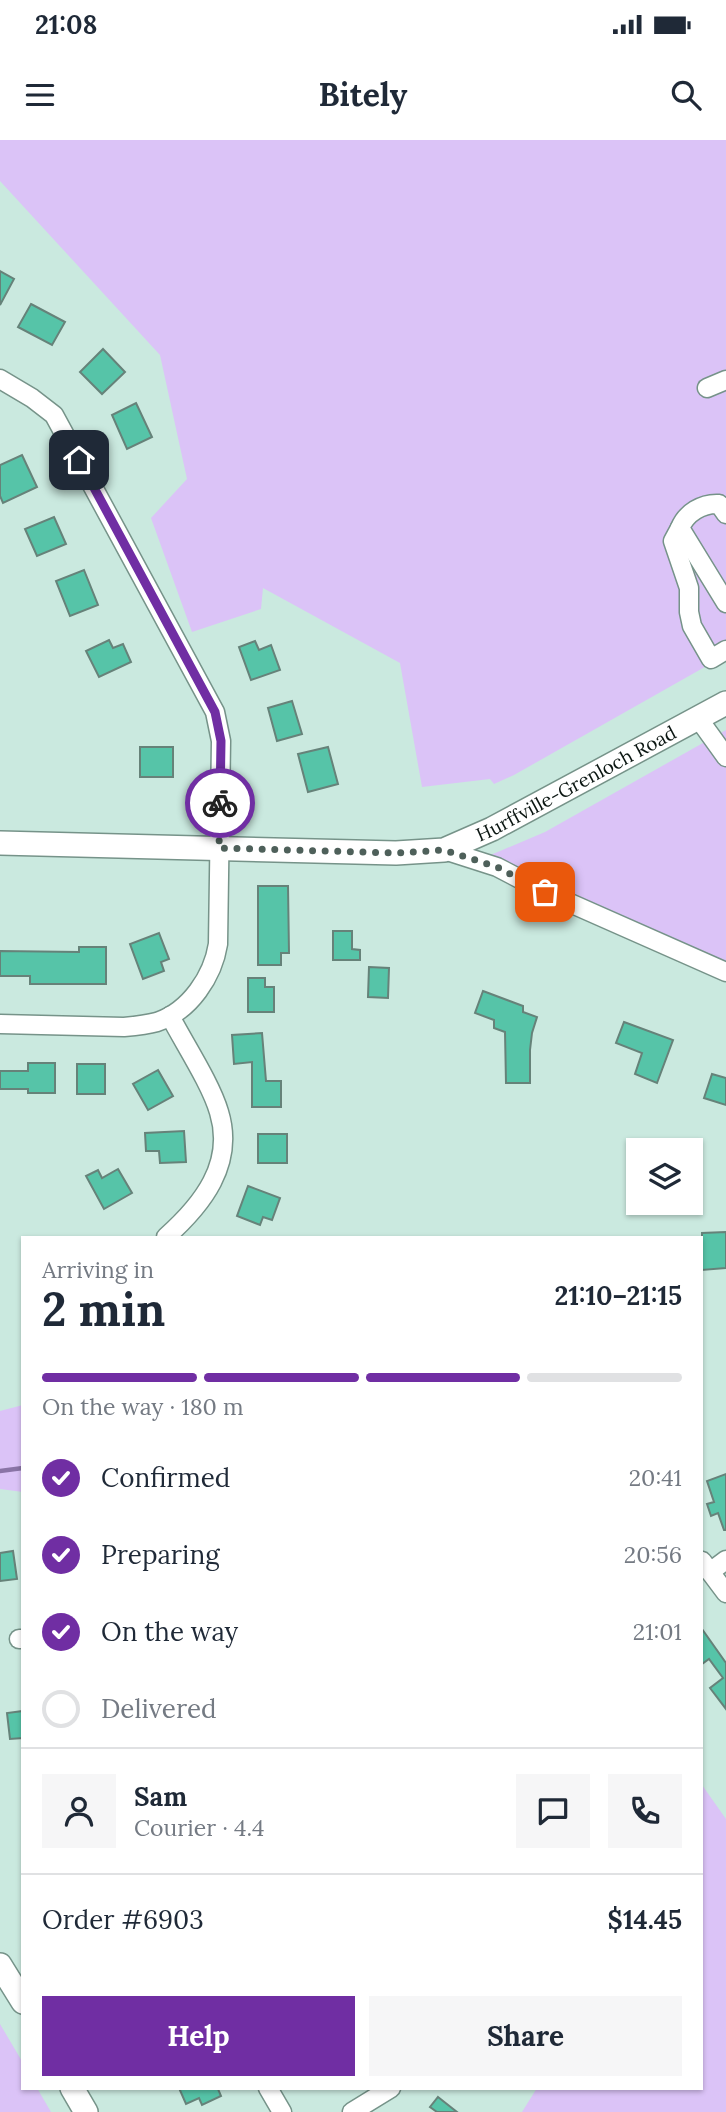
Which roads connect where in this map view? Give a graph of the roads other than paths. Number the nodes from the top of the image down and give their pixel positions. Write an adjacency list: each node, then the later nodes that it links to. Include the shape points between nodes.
1 (0, 379): 12 (street, via 54,415 215,712 221,741)
2 (726, 380): 3 (street)
3 (708, 387)
4 (726, 514): 5 (street, via 719,504 708,503 684,518)
5 (680, 528): 6 (street); 7 (street, via 673,541 689,588 692,626 710,659)
6 (726, 603)
7 (726, 650)
8 (726, 703): 9 (main road, Hurffville-Grenloch Road)
9 (698, 718): 10 (street); 13 (main road, Hurffville-Grenloch Road, via 492,829)
10 (726, 757)
11 (0, 843): 12 (main road, Hurffville-Grenloch Road)
12 (219, 848): 13 (main road, Hurffville-Grenloch Road); 15 (street, via 215,961 196,994)
13 (444, 850): 14 (street, via 497,867)
14 (726, 972)
15 (170, 1016): 16 (street, via 124,1027); 17 (street, via 219,1110 222,1148 208,1192)
16 (0, 1024)
17 (167, 1236)
18 (726, 1560): 19 (street)
19 (706, 1567): 20 (street)
20 (726, 1593)
21 (0, 1965): 22 (main road)
22 (21, 1999)
23 (73, 2090): 26 (main road)
24 (269, 2090): 27 (street)
25 (388, 2090): 28 (street)
26 (86, 2112)
27 (282, 2112)
28 (352, 2112)

